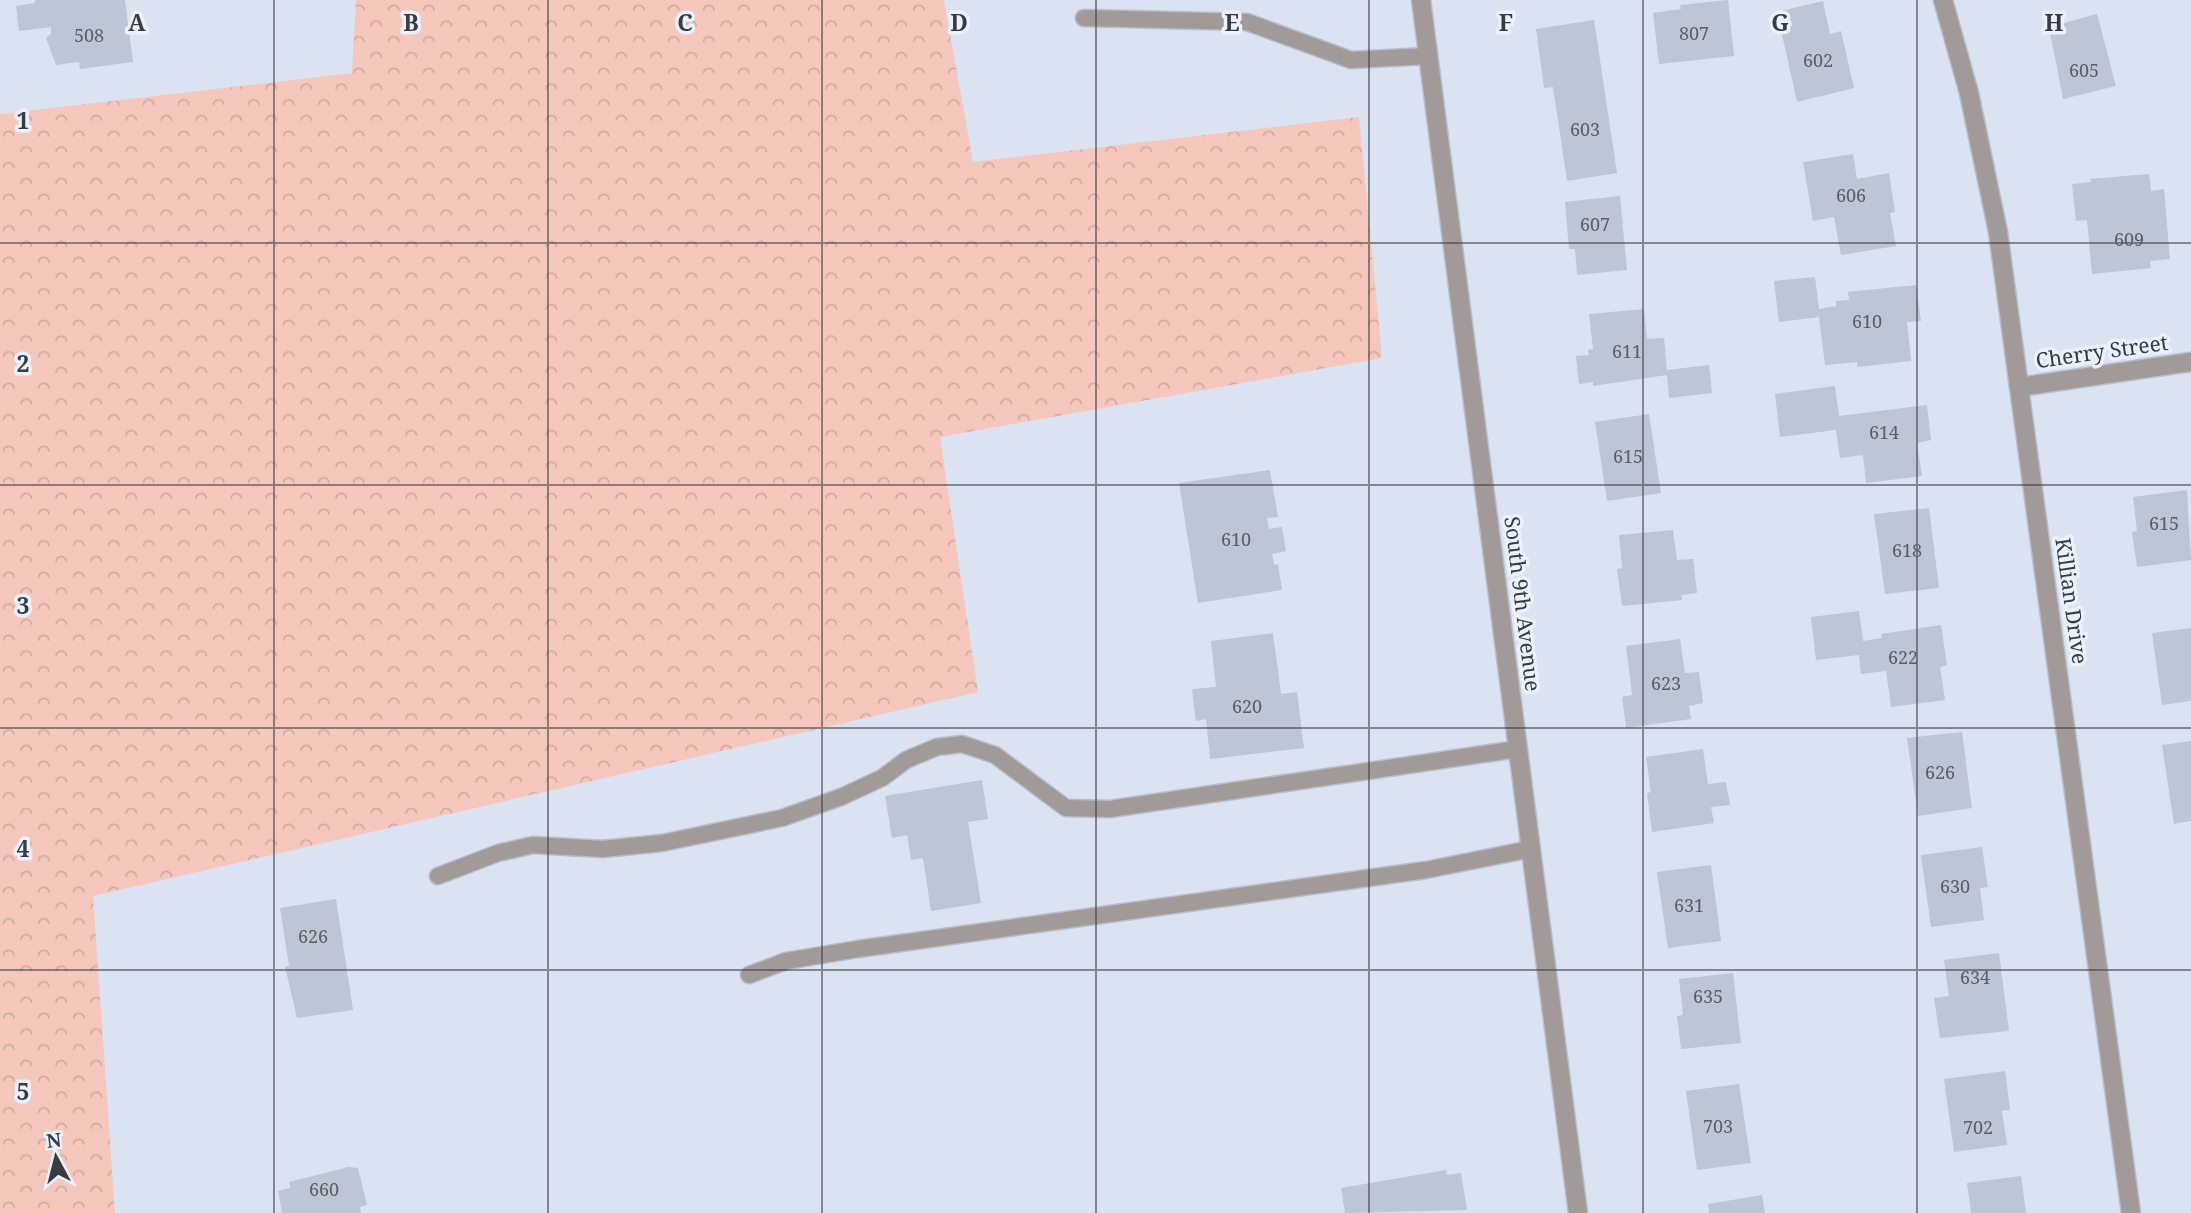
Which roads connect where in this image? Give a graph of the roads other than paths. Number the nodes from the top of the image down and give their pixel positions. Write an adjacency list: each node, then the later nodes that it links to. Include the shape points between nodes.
1 (1420, 0): 4 (street, South 9th Avenue)
2 (1943, 0): 6 (street, Killian Drive, via 1985,162)
3 (1084, 18): 4 (lane, via 1247,22 1351,60)
4 (1428, 56): 7 (street, South 9th Avenue)
5 (2191, 362): 6 (street, Cherry Street)
6 (2019, 387): 12 (street, Killian Drive)
7 (1518, 749): 8 (street, South 9th Avenue); 9 (lane, via 1083,810 1066,808 995,755 962,744 950,745 906,760 882,778 841,797 782,818 662,843 603,849 533,845)
8 (1531, 849): 10 (lane, via 1426,870 858,949 786,961); 11 (street, South 9th Avenue)
9 (438, 876)
10 (749, 975)
11 (1578, 1213)
12 (2131, 1213)

